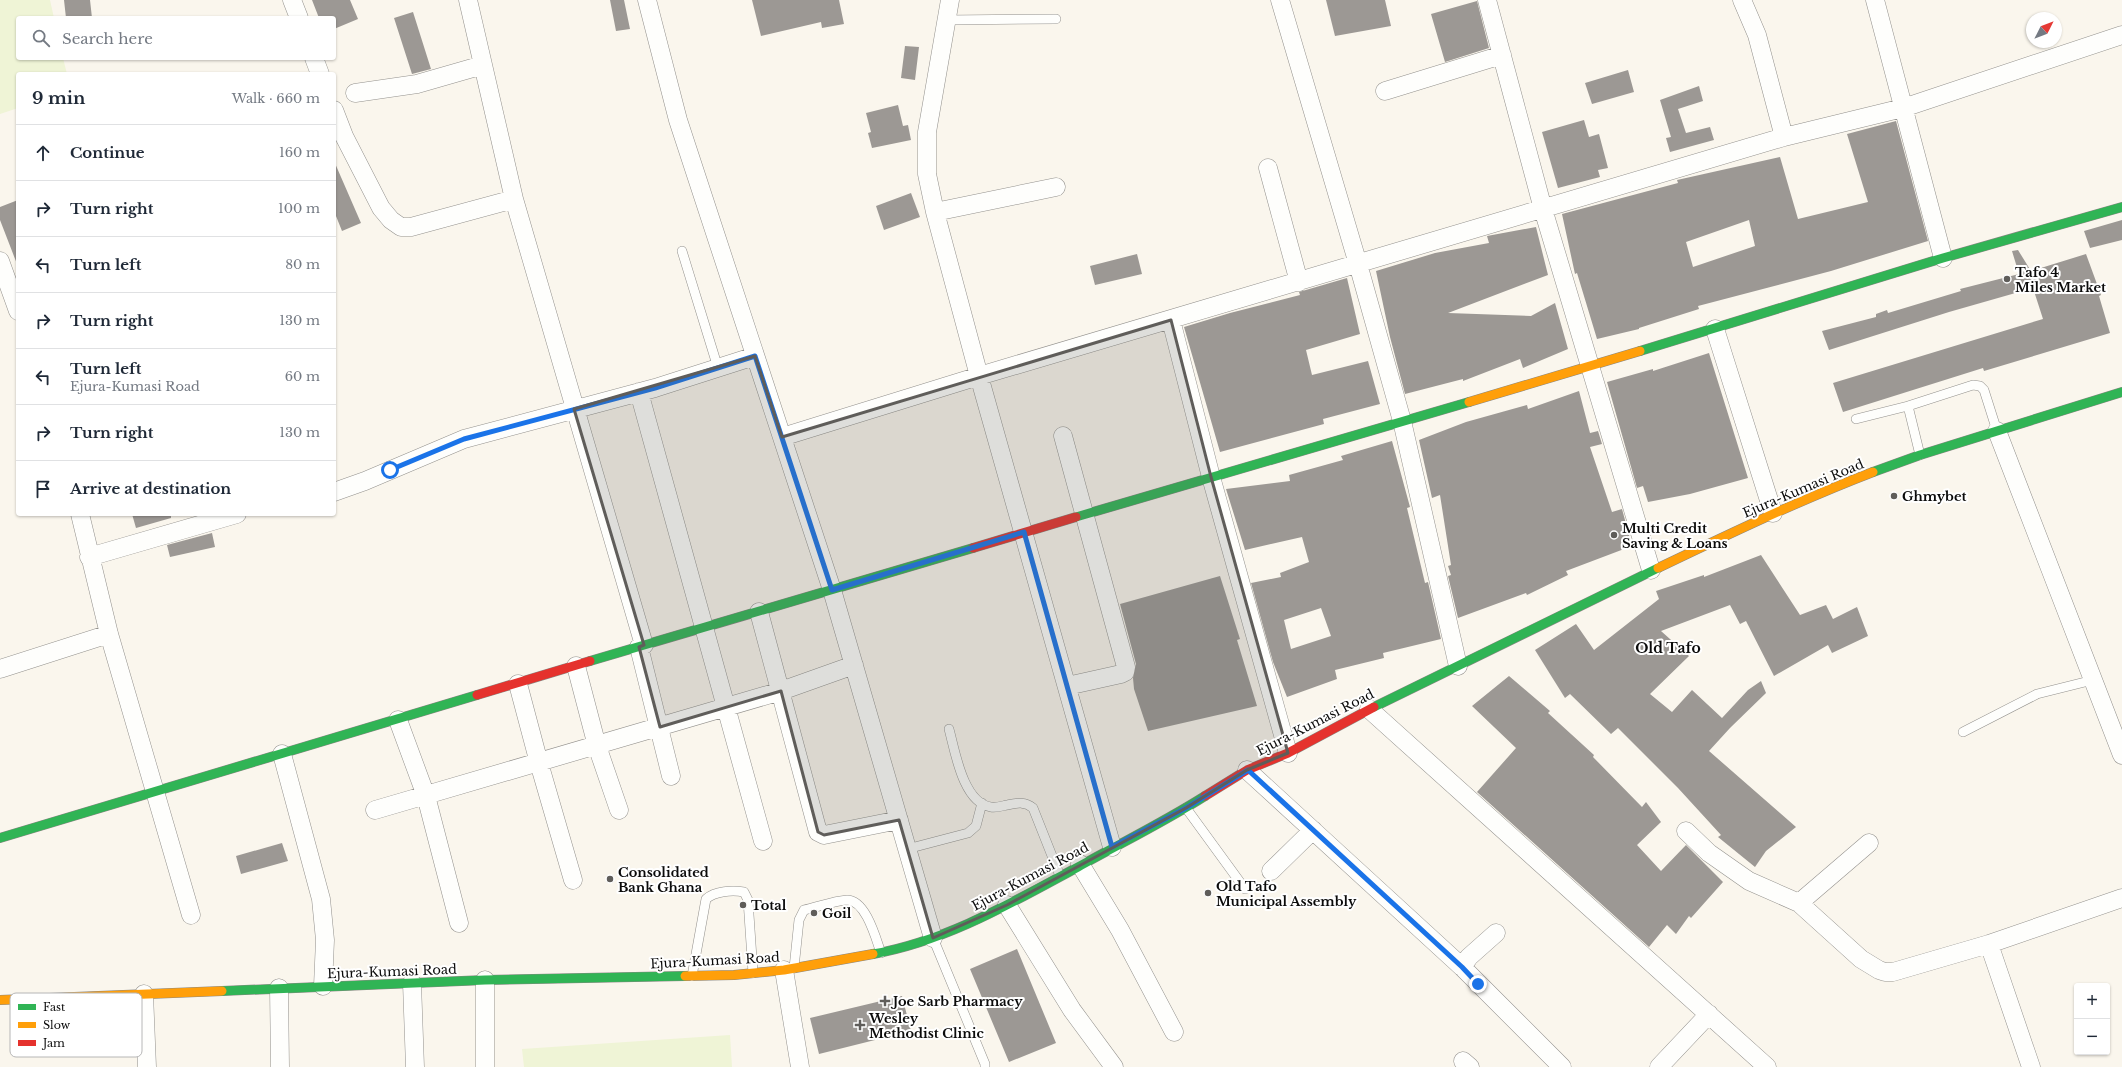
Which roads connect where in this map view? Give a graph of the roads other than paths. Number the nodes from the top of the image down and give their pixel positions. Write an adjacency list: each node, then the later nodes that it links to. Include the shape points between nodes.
1 (292, 0): 9 (street)
2 (468, 0): 15 (street)
3 (647, 0): 36 (street, via 678,120)
4 (950, 0): 11 (street)
5 (1280, 0): 31 (street)
6 (1487, 0): 13 (street)
7 (1742, 0): 21 (street, via 1757,35)
8 (1875, 0): 19 (street)
9 (298, 16)
10 (1056, 19): 11 (lane)
11 (946, 20): 27 (street, via 927,132 927,174)
12 (2122, 35): 19 (street)
13 (1502, 55): 17 (street); 26 (street)
14 (315, 60): 16 (street)
15 (483, 65): 18 (street, via 417,84); 24 (street)
16 (319, 72)
17 (1385, 91)
18 (355, 93)
19 (1903, 108): 21 (street); 29 (street)
20 (336, 115): 24 (street, via 381,208 401,227 411,227)
21 (1784, 137): 26 (street)
22 (1268, 168): 32 (street)
23 (1056, 187): 27 (street)
24 (514, 199): 43 (street)
25 (2122, 207): 29 (main road)
26 (1544, 209): 31 (street); 37 (street)
27 (935, 212): 39 (street)
28 (682, 251): 38 (lane)
29 (1943, 258): 35 (main road)
30 (0, 261): 33 (street)
31 (1358, 264): 32 (street); 45 (street)
32 (1299, 282): 34 (street)
33 (16, 305)
34 (1171, 320): 39 (street); 50 (street)
35 (1715, 329): 37 (main road); 52 (street)
36 (755, 356): 38 (street); 48 (street)
37 (1590, 366): 45 (main road); 58 (street)
38 (718, 368): 40 (street)
39 (979, 376): 48 (street); 56 (street)
40 (639, 392): 43 (street); 61 (street)
41 (2122, 392): 46 (main road, Ejura-Kumasi Road)
42 (1908, 406): 44 (lane); 46 (lane, via 1973,385 1980,386 1984,390); 49 (lane)
43 (574, 409): 51 (street, via 464,439); 63 (street)
44 (1856, 419)
45 (1402, 421): 50 (main road); 66 (street)
46 (1997, 431): 49 (main road, Ejura-Kumasi Road); 68 (street)
47 (1063, 436): 53 (street)
48 (782, 437): 59 (street)
49 (1920, 455): 52 (main road, Ejura-Kumasi Road, via 1834,486)
50 (1211, 477): 53 (main road); 79 (street)
51 (336, 491)
52 (1774, 513): 58 (main road, Ejura-Kumasi Road)
53 (1086, 515): 56 (main road); 70 (street, via 1126,667 1125,672 1120,674)
54 (80, 516): 57 (street)
55 (224, 516): 57 (street)
56 (1024, 532): 59 (main road); 70 (street)
57 (89, 556): 62 (street)
58 (1651, 570): 66 (main road, Ejura-Kumasi Road)
59 (832, 590): 60 (main road); 64 (street)
60 (759, 612): 61 (main road); 71 (street)
61 (703, 628): 63 (main road); 72 (street)
62 (109, 634): 67 (street); 85 (street)
63 (641, 646): 65 (main road); 75 (street)
64 (854, 665): 71 (street); 91 (street)
65 (576, 666): 69 (main road); 78 (street)
66 (1458, 666): 73 (main road, Ejura-Kumasi Road)
67 (0, 669)
68 (2093, 680): 77 (lane, via 2037,694); 81 (street)
69 (518, 684): 74 (main road); 82 (street)
70 (1067, 686): 97 (street)
71 (780, 691): 72 (street); 91 (street, via 818,832 824,835)
72 (725, 707): 75 (street); 95 (street)
73 (1368, 709): 79 (main road, Ejura-Kumasi Road); 124 (street)
74 (398, 720): 80 (main road); 86 (street)
75 (660, 727): 78 (street); 84 (street)
76 (949, 729): 87 (lane, via 964,783)
77 (1963, 732)
78 (598, 746): 82 (street); 90 (street)
79 (1288, 753): 83 (main road, Ejura-Kumasi Road)
80 (282, 754): 85 (main road); 119 (street, via 321,899 325,940)
81 (2122, 755)
82 (538, 763): 86 (street); 102 (street)
83 (1248, 770): 88 (main road, Ejura-Kumasi Road); 92 (street)
84 (671, 776)
85 (155, 792): 94 (main road); 107 (street)
86 (426, 796): 89 (street); 108 (street)
87 (982, 803): 98 (lane, via 976,826 968,833); 101 (lane, via 991,807 1021,803 1033,808)
88 (1186, 808): 97 (main road, Ejura-Kumasi Road); 103 (lane)
89 (375, 810)
90 (619, 810)
91 (899, 820): 98 (street)
92 (1313, 830): 100 (street); 113 (street)
93 (1686, 831): 105 (street, via 1709,853 1749,881)
94 (0, 838)
95 (763, 841)
96 (1869, 843): 105 (street)
97 (1112, 847): 99 (main road, Ejura-Kumasi Road)
98 (907, 848): 110 (street)
99 (1080, 864): 101 (main road, Ejura-Kumasi Road); 125 (street, via 1120,930)
100 (1271, 871)
101 (1060, 876): 106 (main road, Ejura-Kumasi Road)
102 (573, 880)
103 (1246, 889)
104 (2122, 898): 111 (street)
105 (1799, 903): 111 (street, via 1860,959 1885,972)
106 (1007, 905): 110 (main road, Ejura-Kumasi Road); 133 (street, via 1072,1010)
107 (192, 915)
108 (459, 924)
109 (1496, 933): 113 (street, via 1469,957)
110 (933, 938): 112 (main road, Ejura-Kumasi Road); 132 (lane, via 986,1064)
111 (1989, 944): 136 (street)
112 (881, 953): 114 (main road, Ejura-Kumasi Road); 114 (lane, via 865,914 858,904 848,900 804,910 799,920)
113 (1462, 967): 126 (street)
114 (789, 969): 115 (main road, Ejura-Kumasi Road); 131 (street)
115 (753, 973): 116 (main road, Ejura-Kumasi Road); 116 (lane, via 748,900 744,892 736,891 712,894 706,899)
116 (692, 976): 117 (main road, Ejura-Kumasi Road)
117 (484, 980): 118 (main road, Ejura-Kumasi Road); 130 (street)
118 (412, 983): 119 (main road, Ejura-Kumasi Road); 129 (street)
119 (323, 986): 120 (main road, Ejura-Kumasi Road)
120 (279, 988): 121 (main road, Ejura-Kumasi Road); 128 (street)
121 (144, 994): 127 (street)
122 (0, 1000): 123 (main road, Ejura-Kumasi Road)
123 (10, 1000)
124 (1709, 1014): 134 (street); 135 (street)
125 (1174, 1032)
126 (1552, 1064)
127 (146, 1067)
128 (280, 1067)
129 (414, 1067)
130 (484, 1067)
131 (800, 1067)
132 (985, 1067)
133 (1114, 1067)
134 (1659, 1067)
135 (1767, 1067)
136 (2031, 1067)

